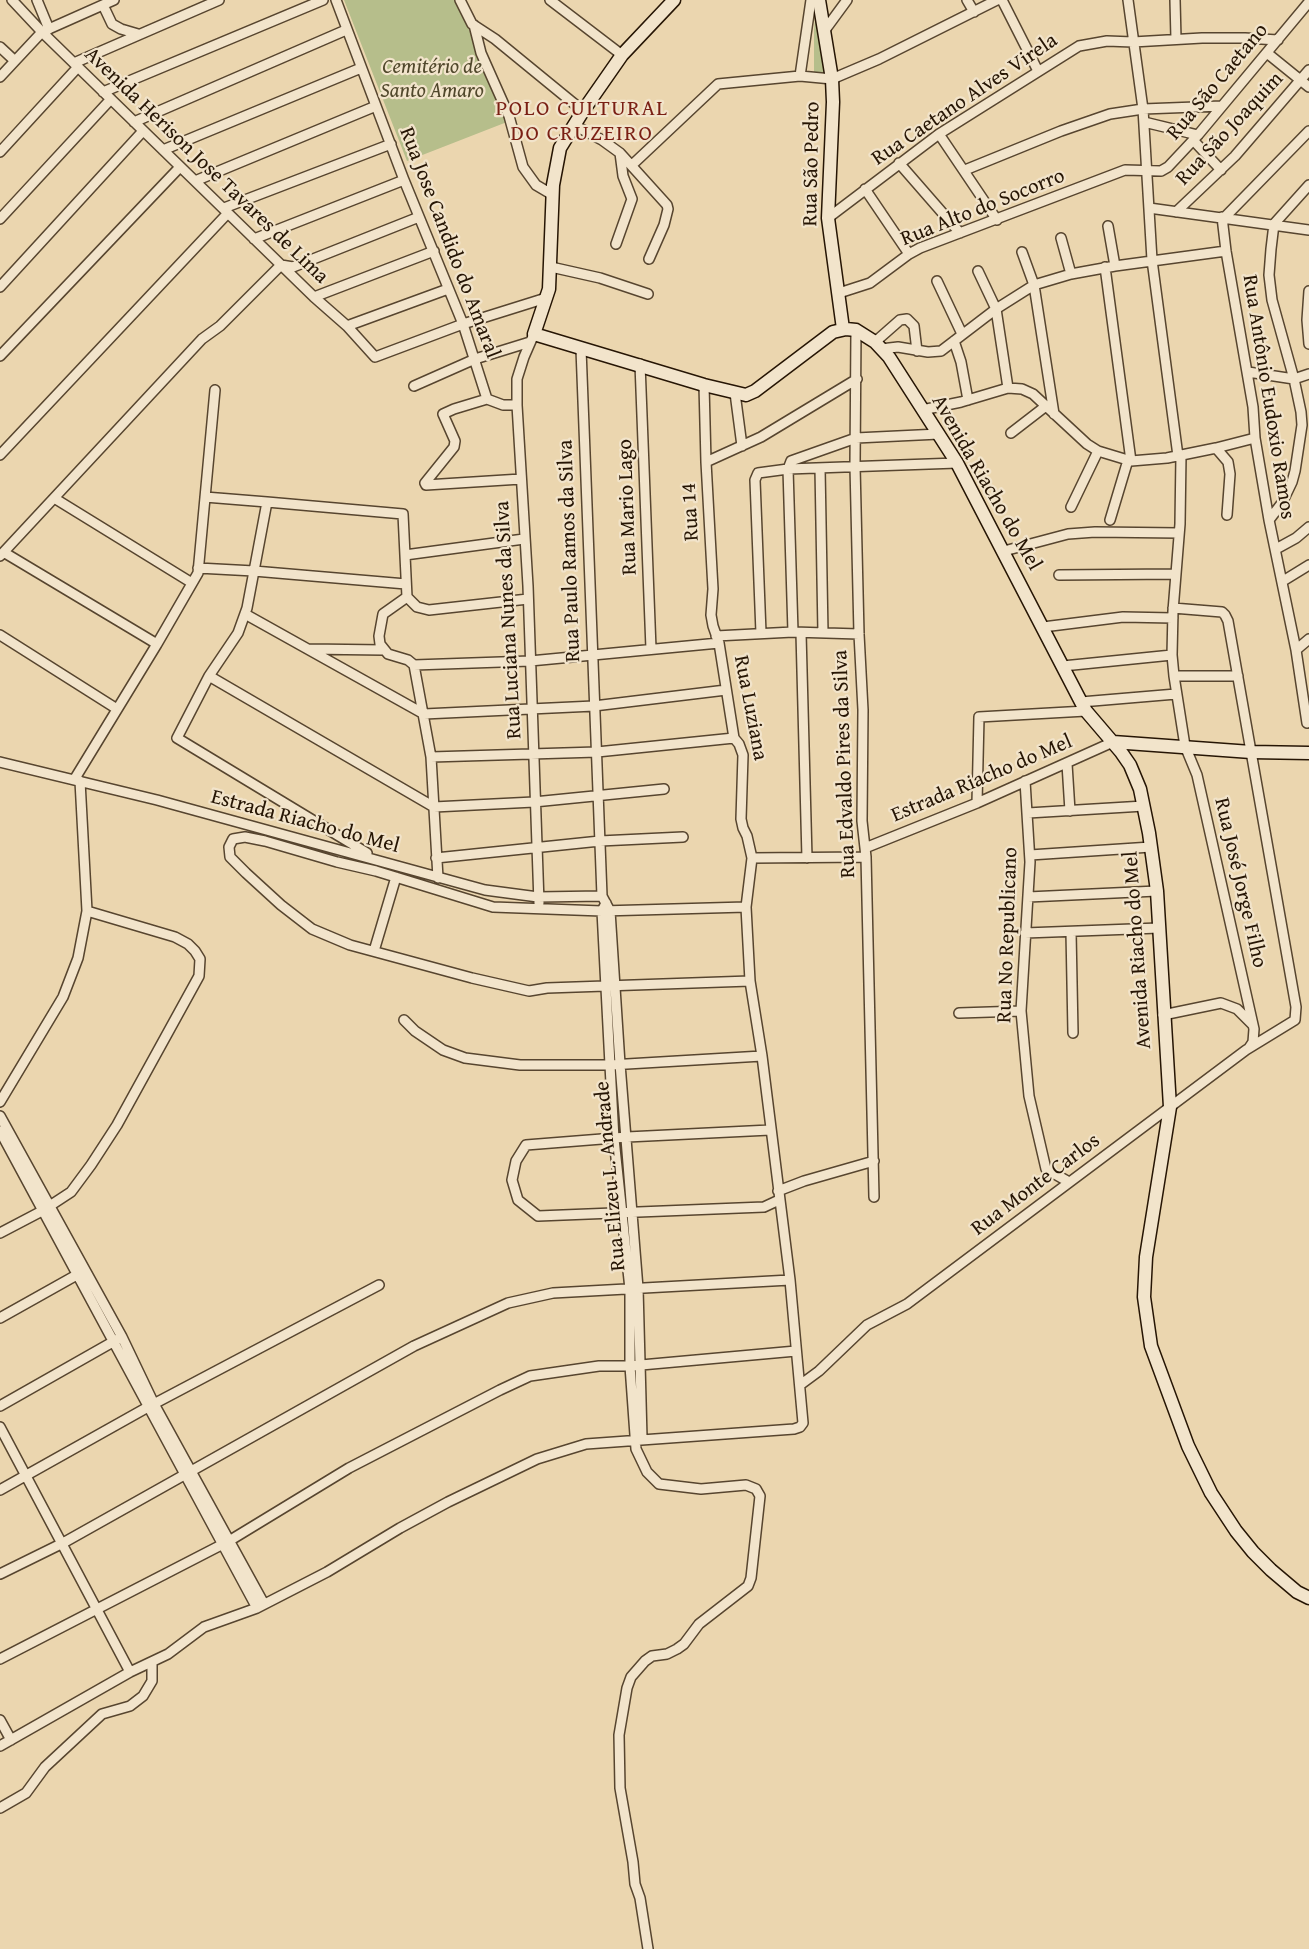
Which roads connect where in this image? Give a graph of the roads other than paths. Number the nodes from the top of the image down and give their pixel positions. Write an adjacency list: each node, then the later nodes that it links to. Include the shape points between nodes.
1 (12, 0): 25 (street, Avenida Herison Jose Tavares de Lima)
2 (37, 0): 25 (street)
3 (86, 0): 21 (street)
4 (114, 0): 20 (street)
5 (219, 0): 28 (street)
6 (323, 0): 46 (street)
7 (336, 0): 26 (street, Rua Jose Candido do Amaral)
8 (460, 0): 24 (street)
9 (550, 0): 35 (street)
10 (674, 0): 35 (street)
11 (811, 0): 41 (street)
12 (819, 0): 27 (street, Rua São Pedro)
13 (847, 0): 27 (street)
14 (967, 0): 22 (street)
15 (997, 0): 22 (street)
16 (1002, 0): 40 (street)
17 (1128, 0): 31 (street, Rua José Jorge Filho)
18 (1175, 0): 29 (street)
19 (1309, 2): 30 (street, Rua São Caetano)
20 (103, 5): 21 (street); 23 (street)
21 (90, 10): 25 (street)
22 (974, 12): 43 (street)
23 (112, 24): 28 (street); 32 (street)
24 (474, 25): 51 (street); 73 (street, via 481,52 509,116 523,167 536,186)
25 (46, 30): 36 (street); 37 (street, Avenida Herison Jose Tavares de Lima)
26 (346, 30): 38 (street, Rua Jose Candido do Amaral); 52 (street)
27 (825, 30): 43 (street, Rua São Pedro)
28 (138, 34): 32 (street)
29 (1176, 39): 30 (street, Rua Caetano Alves Virela); 31 (street, Rua Caetano Alves Virela)
30 (1278, 40): 34 (street, Rua São Caetano)
31 (1133, 42): 40 (street, Rua Caetano Alves Virela, via 1088,43); 50 (street, Rua José Jorge Filho)
32 (110, 46): 37 (street)
33 (0, 47): 36 (street)
34 (1267, 53): 44 (street); 49 (street, Rua São Caetano)
35 (622, 55): 51 (street)
36 (15, 61): 42 (street)
37 (76, 65): 46 (street, Avenida Herison Jose Tavares de Lima); 61 (street)
38 (361, 68): 48 (street, Rua Jose Candido do Amaral); 60 (street)
39 (1309, 70): 44 (street, Rua São Joaquim)
40 (1038, 71): 57 (street, Rua Caetano Alves Virela)
41 (800, 76): 43 (street); 64 (street, via 718,84)
42 (0, 77)
43 (832, 79): 79 (street, Rua São Pedro, via 834,121)
44 (1300, 81): 45 (street); 68 (street, Rua São Joaquim)
45 (1309, 87)
46 (103, 92): 47 (street, Avenida Herison Jose Tavares de Lima)
47 (111, 99): 52 (street, Avenida Herison Jose Tavares de Lima); 80 (street)
48 (376, 106): 59 (street, Rua Jose Candido do Amaral); 70 (street)
49 (1222, 106): 50 (street); 58 (street, Rua São Caetano)
50 (1143, 109): 53 (street, Rua José Jorge Filho); 67 (street, via 1110,114)
51 (583, 111): 54 (street)
52 (134, 122): 55 (street, Avenida Herison Jose Tavares de Lima)
53 (1143, 122): 58 (street); 66 (street, Rua José Jorge Filho)
54 (574, 125): 62 (street); 73 (street, via 557,157)
55 (143, 131): 60 (street, Avenida Herison Jose Tavares de Lima); 102 (street)
56 (1309, 131): 78 (street)
57 (939, 134): 63 (street, Rua Caetano Alves Virela); 67 (street)
58 (1195, 138): 66 (street, Rua São Caetano, via 1168,167 1161,171); 68 (street)
59 (391, 144): 69 (street, Rua Jose Candido do Amaral); 75 (street)
60 (163, 150): 65 (street, Avenida Herison Jose Tavares de Lima)
61 (0, 152)
62 (620, 153): 64 (street); 88 (street, via 632,199)
63 (899, 163): 72 (street, Rua Caetano Alves Virela); 85 (street)
64 (632, 165): 93 (street, via 668,209)
65 (180, 166): 70 (street, Avenida Herison Jose Tavares de Lima); 119 (street)
66 (1145, 169): 74 (street, Rua José Jorge Filho); 81 (street, Rua Alto do Socorro, via 1125,170)
67 (965, 170): 81 (street)
68 (1221, 170): 76 (street, Rua São Joaquim)
69 (404, 180): 77 (street, Rua Jose Candido do Amaral); 87 (street)
70 (195, 181): 75 (street, Avenida Herison Jose Tavares de Lima)
71 (1309, 185): 82 (street)
72 (865, 189): 79 (street, Rua Caetano Alves Virela); 92 (street)
73 (553, 195): 97 (street)
74 (1149, 208): 76 (street); 94 (street, Rua José Jorge Filho)
75 (226, 211): 87 (street, Avenida Herison Jose Tavares de Lima); 145 (street)
76 (1176, 212): 78 (street)
77 (419, 217): 89 (street, Rua Jose Candido do Amaral); 95 (street, via 293,267)
78 (1223, 217): 82 (street); 90 (street, Rua Antônio Eudoxio Ramos)
79 (828, 218): 105 (street, Rua São Pedro)
80 (0, 219)
81 (998, 220): 85 (street, Rua Alto do Socorro)
82 (1274, 224): 84 (street); 125 (street, via 1270,287)
83 (1108, 226): 96 (street)
84 (1309, 230)
85 (960, 233): 92 (street, Rua Alto do Socorro)
86 (1061, 238): 99 (street)
87 (254, 239): 95 (street, Avenida Herison Jose Tavares de Lima)
88 (616, 244)
89 (434, 251): 103 (street, Rua Jose Candido do Amaral); 107 (street)
90 (1226, 251): 94 (street); 122 (street, Rua Antônio Eudoxio Ramos)
91 (1022, 252): 101 (street)
92 (909, 254): 105 (street, Rua Alto do Socorro, via 870,283)
93 (649, 259)
94 (1152, 260): 96 (street); 146 (street, Rua José Jorge Filho)
95 (281, 265): 107 (street, Avenida Herison Jose Tavares de Lima); 155 (street, via 202,339)
96 (1110, 266): 99 (street); 147 (street)
97 (550, 267): 106 (street); 108 (street)
98 (978, 271): 109 (street)
99 (1071, 274): 101 (street)
100 (937, 281): 113 (street)
101 (1034, 285): 109 (street); 136 (street)
102 (0, 287)
103 (447, 289): 110 (street, Rua Jose Candido do Amaral); 111 (street)
104 (1309, 291): 115 (street)
105 (839, 293): 112 (street, Rua São Pedro)
106 (648, 294)
107 (314, 297): 111 (street, Avenida Herison Jose Tavares de Lima)
108 (546, 298): 110 (street); 114 (street)
109 (996, 309): 113 (street); 128 (street)
110 (463, 324): 111 (street, Avenida Herison Jose Tavares de Lima, via 375,357); 120 (street, Rua Jose Candido do Amaral)
111 (347, 326)
112 (850, 330): 116 (street, Avenida Riacho do Mel); 124 (street, Rua Edvaldo Pires da Silva); 130 (street, via 826,336 754,391)
113 (958, 337): 118 (street, via 935,352); 132 (street)
114 (532, 338): 117 (street); 120 (street); 133 (street, Rua Luciana Nunes da Silva, via 517,380)
115 (1309, 344)
116 (878, 345): 118 (street); 118 (street, via 903,319 914,326); 135 (street, Avenida Riacho do Mel)
117 (581, 349): 121 (street); 195 (street, Rua Paulo Ramos da Silva)
118 (917, 351)
119 (0, 357)
120 (475, 359): 127 (street); 131 (street, Rua Jose Candido do Amaral)
121 (640, 364): 126 (street); 191 (street, Rua Mario Lago)
122 (1248, 372): 125 (street); 141 (street, Rua Antônio Eudoxio Ramos)
123 (1309, 374): 125 (street)
124 (857, 379): 140 (street, Rua Edvaldo Pires da Silva); 142 (street)
125 (1294, 379): 137 (street)
126 (704, 385): 130 (street); 148 (street, Rua 14)
127 (414, 386)
128 (1008, 388): 132 (street); 134 (street, via 1028,391)
129 (215, 390): 154 (street)
130 (735, 393): 142 (street)
131 (488, 399): 133 (street); 153 (street, via 443,414 454,447 425,483)
132 (968, 400): 135 (street)
133 (517, 405): 153 (street, Rua Luciana Nunes da Silva)
134 (1046, 406): 136 (street); 138 (street)
135 (922, 410): 139 (street, Avenida Riacho do Mel)
136 (1054, 414): 144 (street)
137 (1305, 426): 160 (street, via 1295,471 1282,503)
138 (1011, 433)
139 (939, 434): 140 (street); 149 (street, Avenida Riacho do Mel)
140 (856, 438): 150 (street, Rua Edvaldo Pires da Silva); 152 (street, via 792,460)
141 (1255, 438): 143 (street); 160 (street, Rua Antônio Eudoxio Ramos)
142 (742, 446): 148 (street)
143 (1216, 448): 146 (street); 158 (street, via 1228,462 1230,474)
144 (1098, 451): 147 (street); 157 (street)
145 (0, 455)
146 (1180, 456): 147 (street); 162 (street, Rua José Jorge Filho)
147 (1130, 460): 159 (street)
148 (706, 462): 188 (street, Rua 14, via 711,615)
149 (957, 463): 150 (street); 165 (street, Avenida Riacho do Mel)
150 (855, 466): 151 (street); 185 (street, Rua Edvaldo Pires da Silva)
151 (820, 468): 152 (street); 184 (street)
152 (788, 469): 182 (street, via 760,471 755,480); 183 (street)
153 (521, 479): 163 (street, Rua Luciana Nunes da Silva)
154 (205, 497): 156 (street); 169 (street)
155 (54, 498): 166 (street); 174 (street)
156 (267, 502): 167 (street, via 402,513); 170 (street)
157 (1071, 507)
158 (1227, 515)
159 (1110, 520)
160 (1269, 520): 164 (street, Rua Antônio Eudoxio Ramos)
161 (1309, 527): 164 (street)
162 (1179, 533): 165 (street, via 1068,534); 171 (street, Rua José Jorge Filho)
163 (524, 539): 167 (street); 177 (street, Rua Luciana Nunes da Silva)
164 (1276, 549): 173 (street, Rua Antônio Eudoxio Ramos)
165 (1004, 551): 181 (street, Avenida Riacho do Mel)
166 (3, 555): 189 (street)
167 (405, 555): 175 (street)
168 (1309, 565): 173 (street)
169 (198, 568): 170 (street); 174 (street)
170 (254, 572): 175 (street); 179 (street)
171 (1176, 574): 172 (street); 178 (street, Rua José Jorge Filho)
172 (1059, 576)
173 (1282, 581): 193 (street, Rua Antônio Eudoxio Ramos)
174 (192, 583): 189 (street)
175 (406, 584): 176 (street)
176 (407, 597): 177 (street, via 417,607 429,610); 192 (street, via 383,614 379,636)
177 (528, 599): 196 (street, Rua Luciana Nunes da Silva)
178 (1173, 608): 180 (street, Rua José Jorge Filho); 201 (street, via 1224,613)
179 (245, 614): 190 (street); 199 (street, via 238,633)
180 (1173, 618): 181 (street, via 1123,617); 194 (street, Rua José Jorge Filho)
181 (1043, 627): 198 (street, Avenida Riacho do Mel)
182 (761, 633): 183 (street); 188 (street)
183 (797, 633): 184 (street); 238 (street)
184 (823, 633): 185 (street)
185 (858, 634): 234 (street, Rua Edvaldo Pires da Silva)
186 (0, 635): 206 (street)
187 (1309, 639): 193 (street)
188 (718, 640): 191 (street); 202 (street, Rua Luziana)
189 (156, 644): 206 (street)
190 (308, 649): 192 (street); 208 (street)
191 (651, 649): 195 (street)
192 (384, 650): 197 (street)
193 (1296, 650): 209 (street, Rua Antônio Eudoxio Ramos)
194 (1172, 655): 198 (street); 200 (street, Rua José Jorge Filho)
195 (591, 656): 196 (street); 204 (street, Rua Paulo Ramos da Silva)
196 (530, 661): 197 (street); 207 (street, Rua Luciana Nunes da Silva)
197 (414, 665): 208 (street)
198 (1063, 666): 205 (street, Avenida Riacho do Mel)
199 (209, 676): 227 (street); 239 (street, via 177,738)
200 (1174, 676): 201 (street); 203 (street, Rua José Jorge Filho)
201 (1238, 676): 214 (street)
202 (726, 690): 204 (street); 210 (street, Rua Luziana)
203 (1176, 694): 205 (street); 212 (street, Rua José Jorge Filho)
204 (594, 706): 207 (street); 213 (street, Rua Paulo Ramos da Silva)
205 (1083, 706): 211 (street, Avenida Riacho do Mel); 225 (street, via 979,717)
206 (117, 708): 220 (street)
207 (532, 709): 208 (street); 216 (street, Rua Luciana Nunes da Silva)
208 (424, 714): 217 (street)
209 (1308, 722)
210 (734, 738): 213 (street); 237 (street, Rua Luziana, via 743,755 741,819)
211 (1113, 742): 212 (street); 219 (street, Estrada Riacho do Mel); 226 (street, Avenida Riacho do Mel, via 1130,765)
212 (1185, 746): 214 (street); 259 (street, Rua José Jorge Filho, via 1199,784)
213 (597, 752): 216 (street); 223 (street, Rua Paulo Ramos da Silva)
214 (1251, 752): 215 (street); 261 (street, Rua Monte Carlos, via 1296,1017)
215 (1309, 753)
216 (533, 755): 217 (street); 224 (street, Rua Luciana Nunes da Silva)
217 (431, 757): 227 (street)
218 (0, 762): 220 (street, Estrada Riacho do Mel)
219 (1067, 764): 221 (street, Estrada Riacho do Mel); 228 (street)
220 (77, 781): 239 (street, Estrada Riacho do Mel); 248 (street)
221 (1025, 781): 225 (street, Estrada Riacho do Mel); 229 (street, Rua No Republicano)
222 (664, 789): 223 (street)
223 (597, 796): 224 (street); 231 (street, Rua Paulo Ramos da Silva)
224 (534, 802): 227 (street); 233 (street, Rua Luciana Nunes da Silva)
225 (977, 803): 234 (street, Estrada Riacho do Mel)
226 (1144, 806): 228 (street); 232 (street, Avenida Riacho do Mel)
227 (434, 807): 236 (street)
228 (1070, 811): 229 (street)
229 (1028, 813): 235 (street, Rua No Republicano)
230 (683, 837): 231 (street)
231 (600, 841): 233 (street); 245 (street, Rua Paulo Ramos da Silva)
232 (1151, 847): 235 (street); 242 (street, Avenida Riacho do Mel)
233 (536, 849): 236 (street); 243 (street, Rua Luciana Nunes da Silva)
234 (865, 853): 238 (street, Estrada Riacho do Mel); 272 (street, Rua Edvaldo Pires da Silva)
235 (1030, 855): 244 (street, Rua No Republicano)
236 (436, 858): 241 (street)
237 (752, 858): 238 (street, Estrada Riacho do Mel); 247 (street)
238 (807, 858)
239 (379, 861): 241 (street, Estrada Riacho do Mel)
240 (396, 877): 246 (street, Estrada Riacho do Mel, via 493,907); 252 (street); 252 (street, Estrada Riacho do Mel, via 245,837 233,839 229,847 230,857 246,873 312,929)
241 (438, 878): 243 (street, Estrada Riacho do Mel, via 485,890)
242 (1157, 891): 244 (street); 249 (street, Avenida Riacho do Mel)
243 (538, 897): 245 (street, Estrada Riacho do Mel); 246 (street, Rua Luciana Nunes da Silva)
244 (1028, 897): 251 (street, Rua No Republicano)
245 (605, 905): 246 (street, Estrada Riacho do Mel); 247 (street, Estrada Riacho do Mel); 254 (street, Rua Elizeu L. Andrade)
246 (539, 908)
247 (746, 908): 253 (street)
248 (87, 911): 265 (street, via 78,958 66,990); 276 (street, via 188,944 200,959 199,976 106,1143 71,1191)
249 (1159, 928): 250 (street); 257 (street, Avenida Riacho do Mel)
250 (1071, 932): 251 (street); 260 (street)
251 (1024, 933): 255 (street, Rua No Republicano)
252 (374, 951): 254 (street, via 529,991)
253 (750, 981): 254 (street); 263 (street)
254 (611, 987): 264 (street, Rua Elizeu L. Andrade)
255 (1021, 1011): 256 (street); 273 (street, Rua No Republicano, via 1029,1096 1046,1169)
256 (959, 1013)
257 (1163, 1016): 259 (street, via 1221,1003 1237,1009); 266 (street, Avenida Riacho do Mel)
258 (404, 1020): 264 (street, via 443,1050 465,1058 520,1065)
259 (1253, 1026): 261 (street); 262 (street, Rua José Jorge Filho)
260 (1073, 1033)
261 (1266, 1038): 262 (street, Rua Monte Carlos)
262 (1248, 1048): 266 (street, Rua Monte Carlos)
263 (762, 1056): 264 (street); 268 (street)
264 (615, 1064): 270 (street, Rua Elizeu L. Andrade); 271 (street, Rua Elizeu L. Andrade)
265 (0, 1102)
266 (1170, 1107): 273 (street, Rua Monte Carlos); 299 (street, Avenida Riacho do Mel, via 1146,1257 1144,1297 1151,1346 1188,1446 1211,1493 1236,1531 1270,1570)
267 (0, 1116): 276 (street)
268 (770, 1130): 270 (street); 274 (street)
269 (0, 1131): 276 (street)
270 (627, 1137): 271 (street); 278 (street, Rua Elizeu L. Andrade)
271 (614, 1139): 277 (street, Rua Elizeu L. Andrade); 277 (street, via 526,1145 516,1161 512,1180 518,1200 538,1216)
272 (874, 1161): 274 (street, via 804,1181); 275 (street, Rua Edvaldo Pires da Silva)
273 (1069, 1182): 288 (street, Rua Monte Carlos, via 907,1304 867,1325)
274 (779, 1196): 278 (street, via 764,1207); 281 (street)
275 (874, 1197)
276 (46, 1208): 279 (street); 280 (street)
277 (622, 1211): 278 (street); 283 (street, Rua Elizeu L. Andrade)
278 (632, 1211): 283 (street, Rua Elizeu L. Andrade)
279 (0, 1233)
280 (81, 1272): 284 (street); 285 (street)
281 (790, 1280): 283 (street); 286 (street)
282 (379, 1284): 290 (street)
283 (634, 1289): 287 (street, Rua Elizeu L. Andrade); 293 (street, via 553,1293 508,1303 414,1346)
284 (0, 1318)
285 (118, 1339): 289 (street); 290 (street)
286 (796, 1351): 287 (street); 288 (street)
287 (634, 1365): 292 (street, Rua Elizeu L. Andrade); 296 (street, via 572,1369 520,1381 349,1468)
288 (800, 1385): 292 (street, via 804,1419 800,1427)
289 (0, 1406)
290 (151, 1406): 293 (street); 294 (street)
291 (0, 1428): 294 (street)
292 (638, 1439): 300 (street, via 586,1444 537,1459 448,1502); 309 (street, Rua Elizeu L. Andrade, via 636,1449 647,1472 659,1484 701,1489 746,1485 756,1489 760,1496 748,1586 699,1624 677,1650 645,1660 627,1688 619,1735 619,1773 634,1884)
293 (187, 1472): 296 (street); 297 (street)
294 (26, 1476): 295 (street); 297 (street)
295 (0, 1490)
296 (226, 1542): 300 (street); 301 (street)
297 (63, 1543): 298 (street); 301 (street)
298 (0, 1574)
299 (1309, 1598)
300 (261, 1606): 303 (street, via 204,1627)
301 (98, 1608): 302 (street); 304 (street)
302 (0, 1659)
303 (152, 1662): 304 (street); 308 (street, via 152,1681 143,1696 130,1706 102,1714 45,1767 26,1793)
304 (130, 1672): 306 (street)
305 (0, 1720): 306 (street)
306 (11, 1740): 307 (street)
307 (0, 1746)
308 (0, 1808)
309 (648, 1949)

